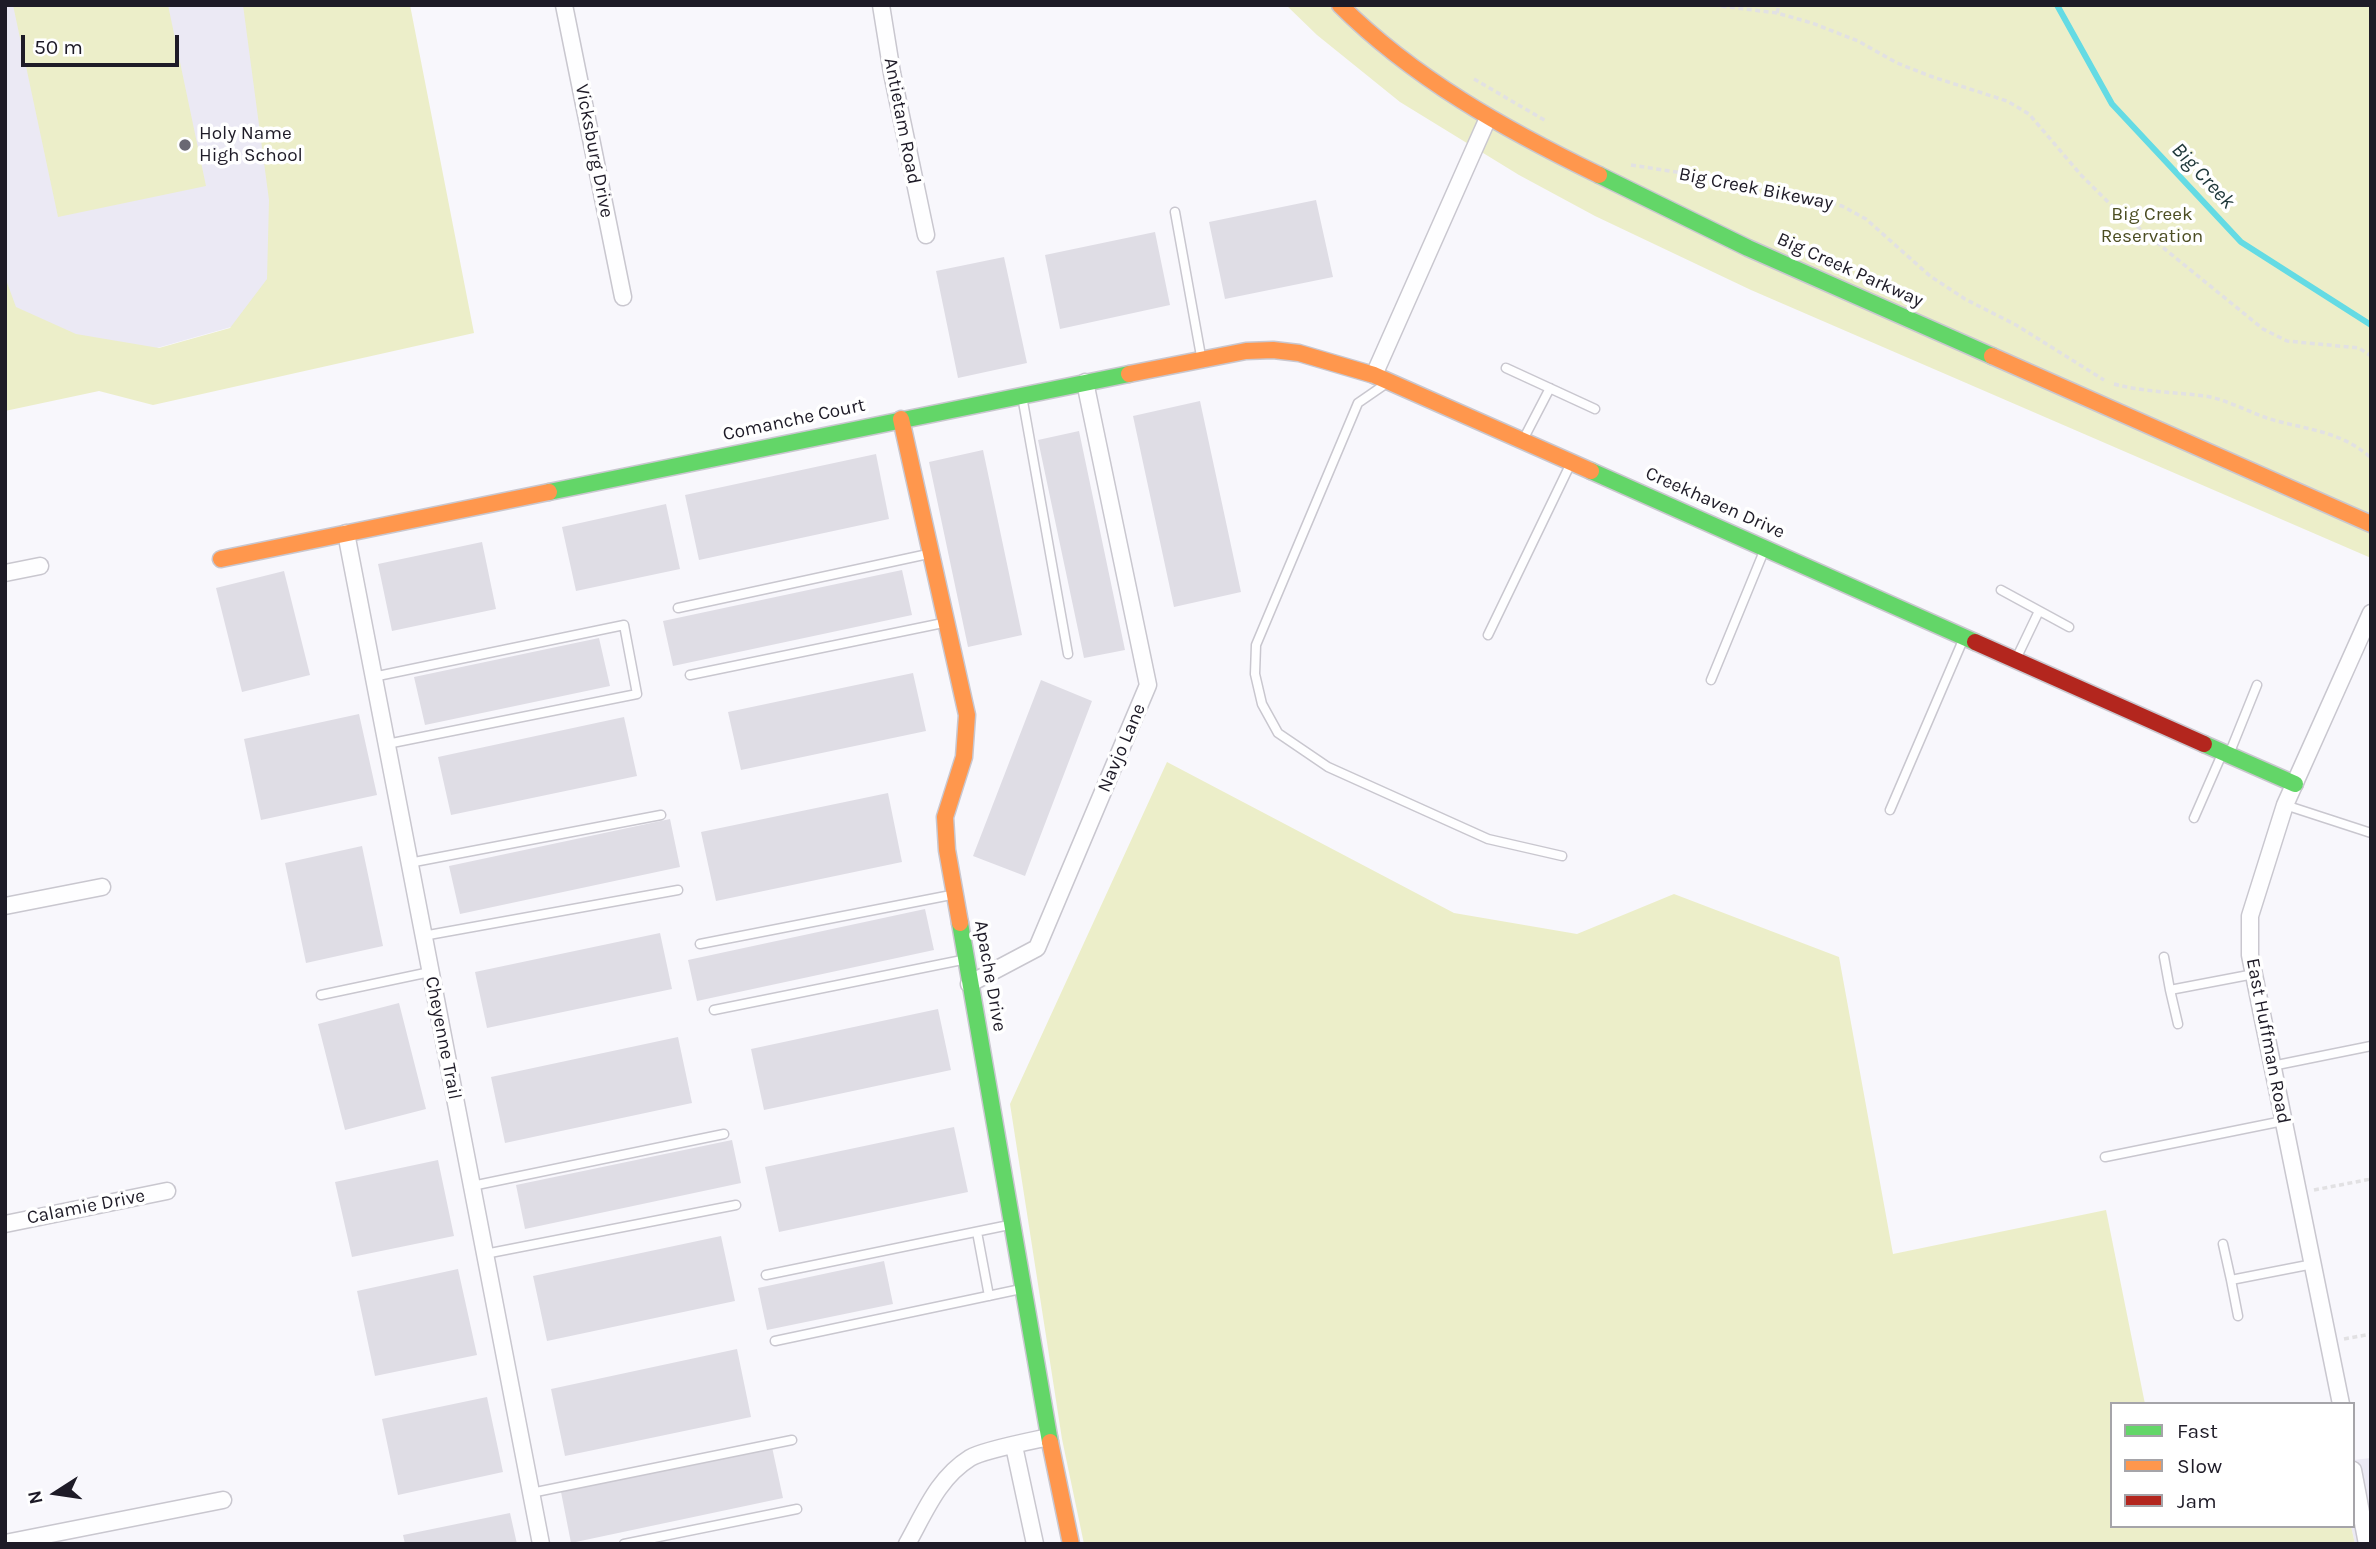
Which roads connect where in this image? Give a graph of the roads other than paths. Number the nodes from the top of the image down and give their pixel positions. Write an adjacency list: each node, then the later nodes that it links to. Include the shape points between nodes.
1 (564, 5): 7 (street, Vicksburg Drive)
2 (881, 5): 6 (street, Antietam Road)
3 (1340, 5): 4 (street, Big Creek Parkway, via 1372,37)
4 (1488, 118): 10 (street); 18 (street, Big Creek Parkway, via 1748,248)
5 (1175, 212): 8 (lane)
6 (926, 236)
7 (623, 297)
8 (1201, 359): 10 (street, Comanche Court, via 1274,350 1316,357); 11 (street, Comanche Court)
9 (1506, 368): 12 (lane)
10 (1382, 378): 16 (street, Creekhaven Drive); 47 (lane, via 1357,403 1256,645 1255,674 1262,704 1278,733 1328,767 1489,839)
11 (1085, 382): 13 (street, Comanche Court); 59 (street, Navjo Lane, via 1148,685 1037,948)
12 (1550, 388): 14 (lane); 16 (lane)
13 (1022, 397): 15 (street, Comanche Court); 33 (lane)
14 (1595, 409)
15 (901, 419): 19 (street, Comanche Court); 21 (street, Apache Drive)
16 (1522, 440): 17 (street, Creekhaven Drive)
17 (1571, 462): 20 (street, Creekhaven Drive); 31 (lane)
18 (2371, 524)
19 (346, 533): 22 (street, Comanche Court); 36 (street, Cheyenne Trail)
20 (1765, 548): 32 (street, Creekhaven Drive); 37 (lane)
21 (931, 553): 26 (lane); 29 (street, Apache Drive)
22 (221, 559)
23 (40, 566): 24 (street)
24 (5, 573)
25 (2001, 590): 27 (lane)
26 (678, 608)
27 (2039, 611): 30 (lane); 34 (lane)
28 (2371, 613): 41 (street, East Huffman Road)
29 (946, 623): 35 (lane); 51 (street, Apache Drive, via 967,715 964,757 945,817)
30 (2069, 627)
31 (1488, 635)
32 (1964, 637): 34 (street, Creekhaven Drive); 43 (lane)
33 (1068, 654)
34 (2016, 660): 40 (street, Creekhaven Drive)
35 (690, 675)
36 (373, 677): 39 (street, Cheyenne Trail); 39 (lane, via 624,625 637,694)
37 (1710, 680)
38 (2257, 685): 40 (lane)
39 (387, 744): 48 (street, Cheyenne Trail)
40 (2226, 753): 41 (street, Creekhaven Drive); 45 (lane)
41 (2295, 784): 42 (street, East Huffman Road)
42 (2286, 805): 46 (lane); 58 (street, East Huffman Road, via 2250,916)
43 (1890, 810)
44 (661, 815): 48 (lane)
45 (2194, 818)
46 (2371, 833)
47 (1562, 856)
48 (409, 863): 53 (street, Cheyenne Trail)
49 (102, 887): 52 (street)
50 (678, 890): 53 (lane)
51 (954, 894): 54 (lane); 56 (street, Apache Drive)
52 (5, 906)
53 (423, 936): 57 (street, Cheyenne Trail)
54 (700, 943)
55 (2164, 957): 60 (lane)
56 (965, 960): 59 (street, Apache Drive); 62 (lane)
57 (430, 972): 61 (lane); 69 (street, Cheyenne Trail)
58 (2253, 974): 60 (lane); 65 (street, East Huffman Road)
59 (970, 984): 73 (street, Apache Drive)
60 (2170, 990): 63 (lane)
61 (321, 995)
62 (714, 1010)
63 (2178, 1024)
64 (2371, 1046): 65 (lane)
65 (2273, 1066): 66 (street, East Huffman Road)
66 (2283, 1121): 68 (lane); 77 (street, East Huffman Road)
67 (724, 1134): 69 (lane)
68 (2105, 1157)
69 (472, 1186): 76 (street, Cheyenne Trail)
70 (167, 1191): 72 (street, Calamie Drive)
71 (736, 1205): 76 (lane)
72 (5, 1224)
73 (1012, 1224): 74 (lane); 80 (street, Apache Drive)
74 (977, 1232): 78 (lane); 81 (lane)
75 (2223, 1244): 79 (lane)
76 (485, 1254): 89 (street, Cheyenne Trail)
77 (2313, 1264): 79 (lane); 84 (street, East Huffman Road)
78 (766, 1275)
79 (2231, 1280): 82 (lane)
80 (1023, 1289): 81 (lane); 85 (street, Apache Drive)
81 (989, 1296): 83 (lane)
82 (2238, 1316)
83 (775, 1341)
84 (2341, 1402)
85 (1049, 1437): 87 (street); 97 (street, Apache Drive)
86 (792, 1440): 89 (lane)
87 (1014, 1446): 95 (street, via 972,1456 945,1479); 96 (street)
88 (2355, 1481): 98 (street)
89 (531, 1493): 93 (street, Cheyenne Trail)
90 (223, 1500): 92 (street)
91 (797, 1509): 94 (lane)
92 (5, 1543)
93 (541, 1544)
94 (624, 1544)
95 (907, 1544)
96 (1035, 1544)
97 (1071, 1544)
98 (2367, 1544)

